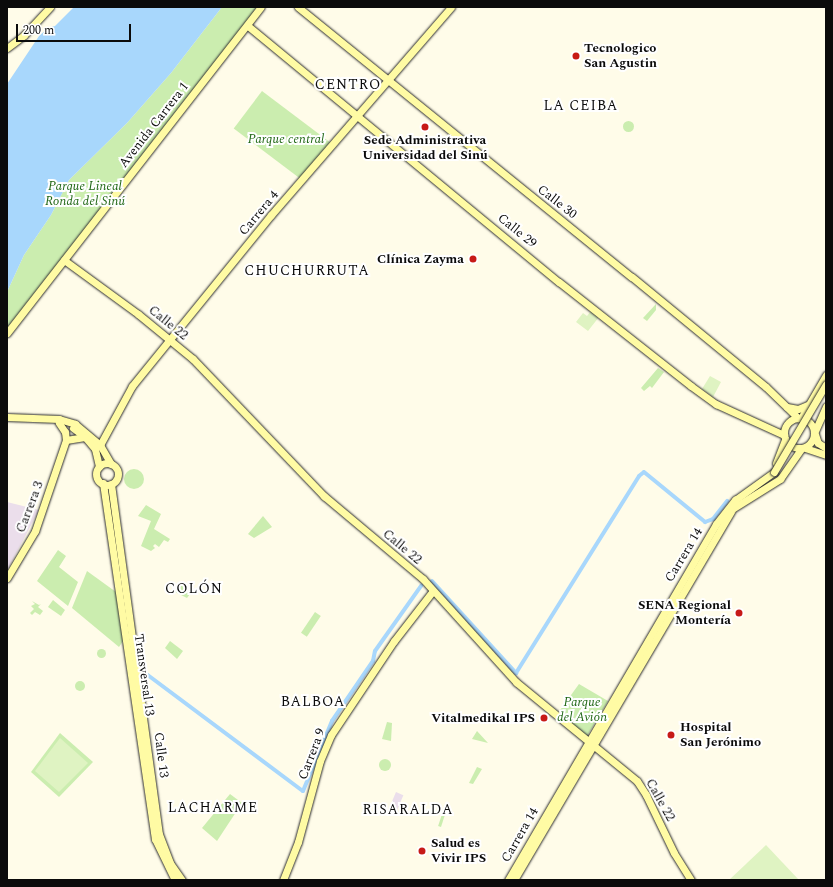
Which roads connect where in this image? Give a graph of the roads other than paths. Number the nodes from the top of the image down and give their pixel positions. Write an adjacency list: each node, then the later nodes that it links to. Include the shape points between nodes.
1 (50, 7): 6 (street)
2 (261, 7): 5 (street, Avenida Carrera 1)
3 (298, 7): 7 (street, Calle 30)
4 (451, 7): 7 (street, Carrera 4)
5 (248, 26): 8 (street, Calle 29); 9 (street, Avenida Carrera 1)
6 (7, 48)
7 (388, 82): 8 (street, Carrera 4); 16 (street, Calle 30, via 632,277)
8 (358, 116): 11 (street, Carrera 4, via 271,215); 24 (street, Calle 29, via 559,282 691,386 716,404)
9 (64, 260): 10 (street, Avenida Carrera 1); 11 (street, Calle 22)
10 (7, 333)
11 (170, 339): 26 (street, Carrera 4, via 132,386); 37 (street, Calle 22, via 193,359 324,496 423,579)
12 (826, 374): 15 (street)
13 (826, 384): 32 (street, Carrera 14, bridge)
14 (826, 392): 32 (street, Carrera 14)
15 (810, 404): 16 (street, via 798,409); 20 (street)
16 (787, 406): 20 (street, Calle 30)
17 (826, 406): 22 (street)
18 (11, 417): 19 (street)
19 (40, 418): 21 (street); 26 (street, via 59,419 75,424)
20 (800, 418): 22 (street, via 811,424); 24 (street, via 787,424)
21 (59, 423): 23 (street); 25 (street, via 65,432)
22 (815, 433): 27 (street, via 812,442); 28 (street, via 818,443)
23 (86, 437): 25 (street); 31 (street, via 98,453)
24 (784, 437): 27 (street, via 789,445); 34 (street, via 783,449 770,471 741,492)
25 (66, 440): 36 (street, Carrera 3, via 35,531)
26 (100, 445): 30 (street)
27 (803, 448): 29 (street); 35 (street, via 780,479)
28 (826, 448)
29 (826, 455)
30 (111, 464): 31 (street); 33 (street, via 118,474)
31 (99, 467): 33 (street, via 97,476)
32 (776, 473): 34 (street, Carrera 14); 35 (street, Carrera 14)
33 (107, 483): 39 (street, Transversal 13, via 155,839); 40 (street, Calle 13, via 159,834 170,863)
34 (735, 500): 38 (street, Carrera 14, via 716,524)
35 (732, 509): 38 (street, Carrera 14)
36 (7, 578)
37 (432, 592): 38 (street, Calle 22, via 516,682); 41 (street, Carrera 9, via 394,641 331,735 320,761 298,842)
38 (589, 744): 42 (street, Carrera 14); 43 (street, Carrera 14); 44 (street, Calle 22, via 641,787 674,853)
39 (175, 880)
40 (182, 880)
41 (283, 880)
42 (508, 880)
43 (514, 880)
44 (691, 880)

